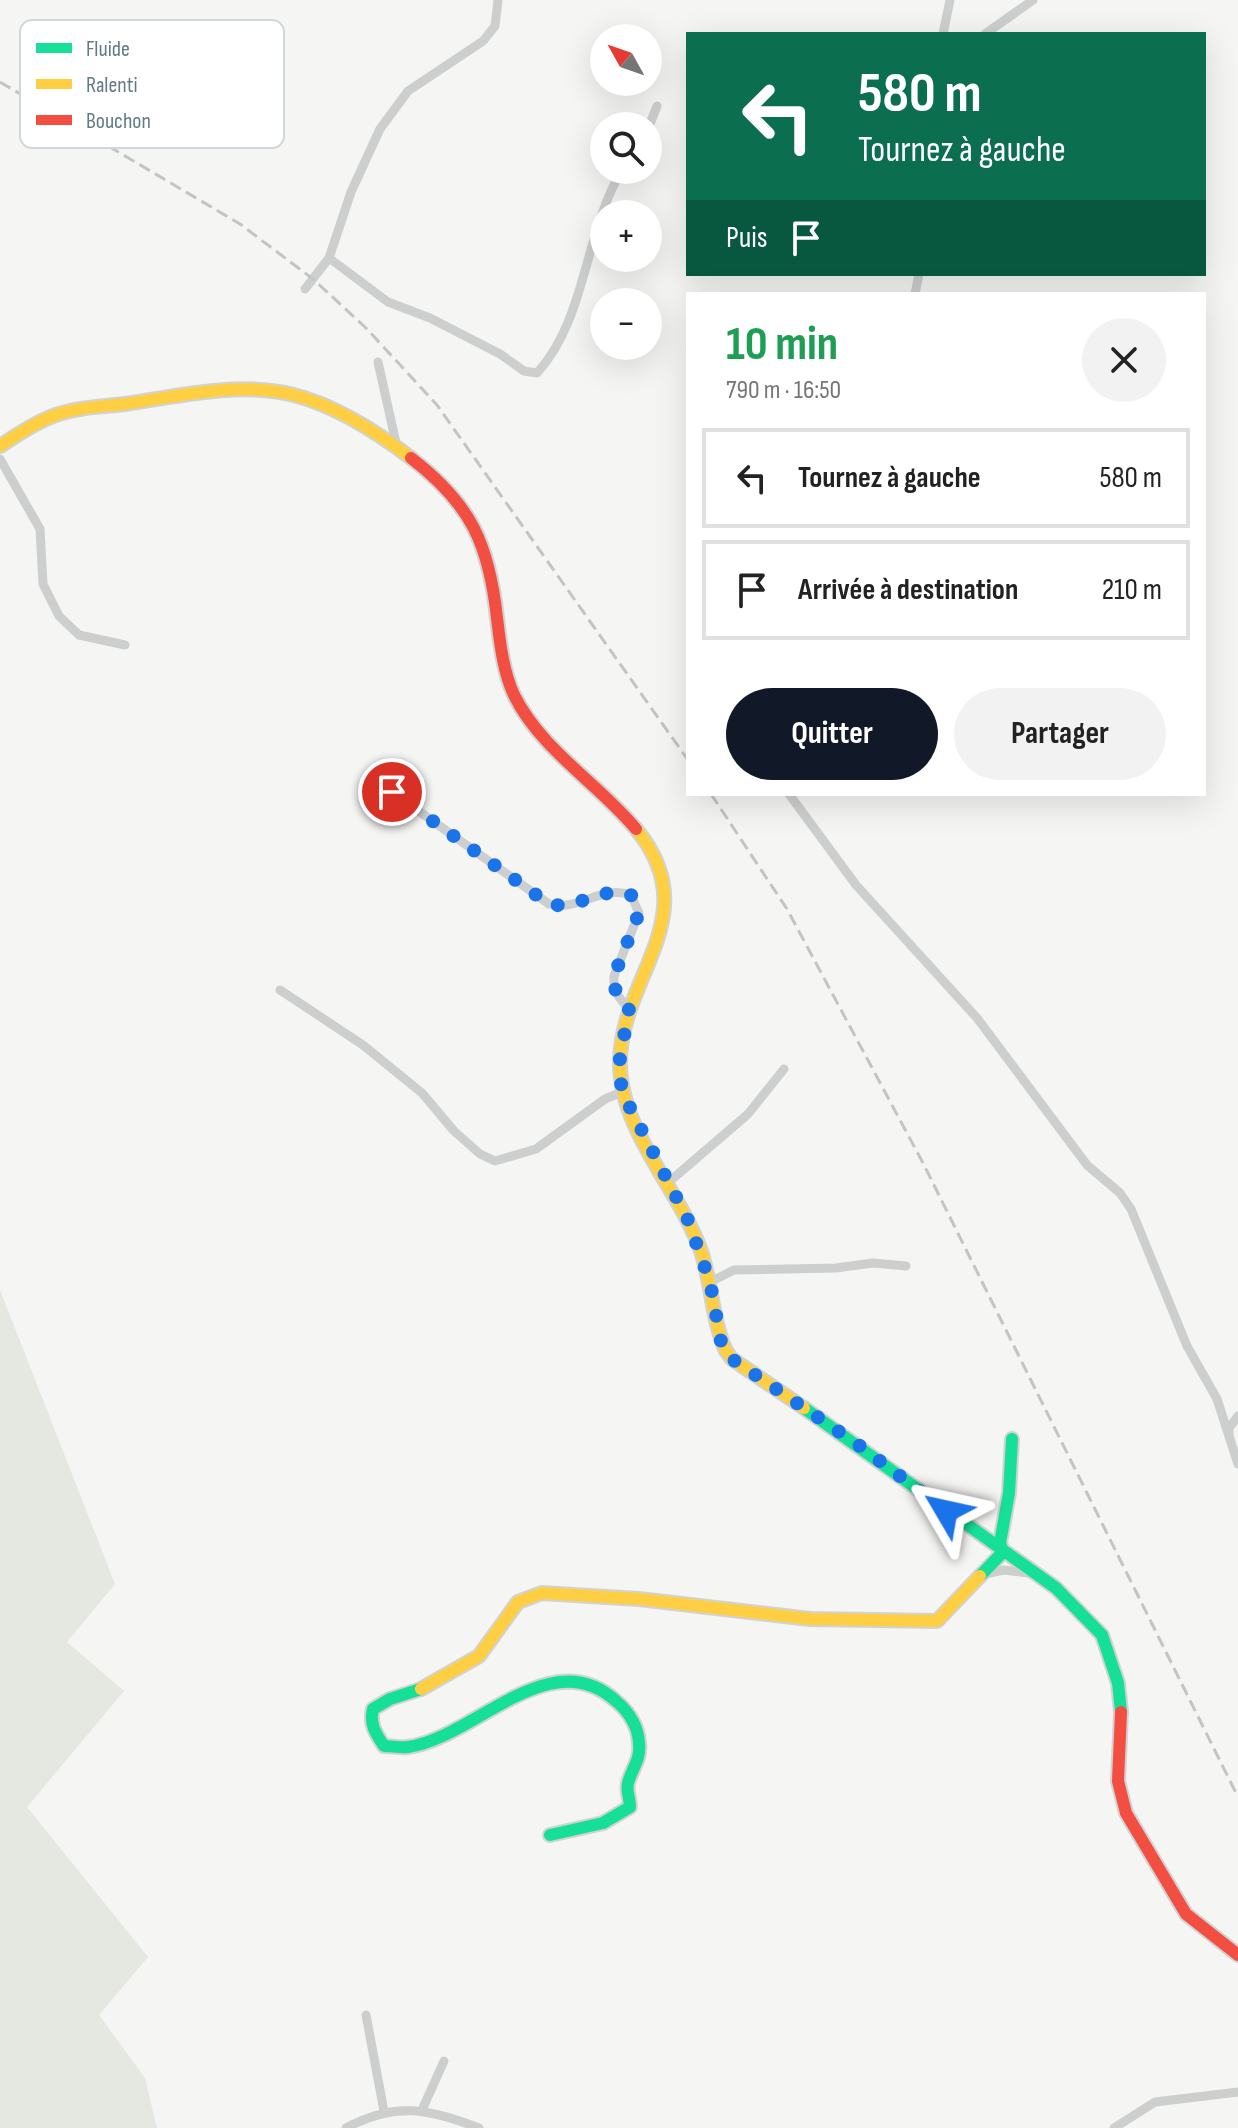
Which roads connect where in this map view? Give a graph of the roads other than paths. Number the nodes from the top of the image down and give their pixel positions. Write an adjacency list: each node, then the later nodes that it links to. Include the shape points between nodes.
1 (498, 0): 9 (street, via 495,26 483,41 408,91 380,129)
2 (950, 0): 4 (street)
3 (1033, 0): 5 (street)
4 (943, 32)
5 (988, 32)
6 (657, 106): 7 (street)
7 (655, 112)
8 (617, 184): 9 (street, via 560,339 537,373 388,302)
9 (329, 258): 10 (street)
10 (305, 289)
11 (378, 362): 12 (street)
12 (396, 443): 13 (street, via 310,401 272,391 220,392 64,412); 19 (street, via 466,511 485,546 508,680 521,710 565,761 632,823 661,868 666,918)
13 (0, 446)
14 (0, 459): 15 (street, via 40,529 43,584 59,616 79,635)
15 (125, 645)
16 (392, 792): 19 (street, via 549,904 567,906 614,891 631,895 639,913 613,986)
17 (790, 796): 27 (street, via 856,885 977,1018 1087,1165 1126,1201 1187,1346 1217,1399)
18 (280, 990): 21 (street, via 363,1045 422,1093 480,1154 495,1161 536,1149)
19 (629, 1009): 21 (street, via 619,1064)
20 (784, 1069): 22 (street, via 748,1114)
21 (622, 1092): 22 (street)
22 (670, 1181): 24 (street)
23 (906, 1266): 24 (street, via 734,1270)
24 (710, 1282): 29 (street, via 722,1347 732,1359)
25 (1238, 1416): 27 (street, via 1229,1428)
26 (1012, 1439): 29 (street)
27 (1229, 1442): 28 (street)
28 (1238, 1464)
29 (1003, 1552): 30 (street); 31 (street)
30 (985, 1574): 31 (street); 32 (street, via 952,1609 932,1621 849,1621 660,1599 543,1592 516,1604 495,1639 470,1664 372,1707 373,1725 384,1746 406,1750 520,1694 578,1681 595,1685 636,1722 640,1741 637,1768 628,1783 630,1807 598,1826)
31 (1036, 1574): 33 (street, via 1071,1601 1106,1642 1118,1683 1118,1781 1126,1813 1186,1914)
32 (550, 1835)
33 (1238, 1955)
34 (366, 2015): 38 (street)
35 (444, 2061): 37 (street)
36 (1238, 2092): 41 (street, via 1155,2102)
37 (422, 2110): 38 (street); 40 (street)
38 (384, 2111): 39 (street)
39 (346, 2128)
40 (479, 2128)
41 (1114, 2128)

